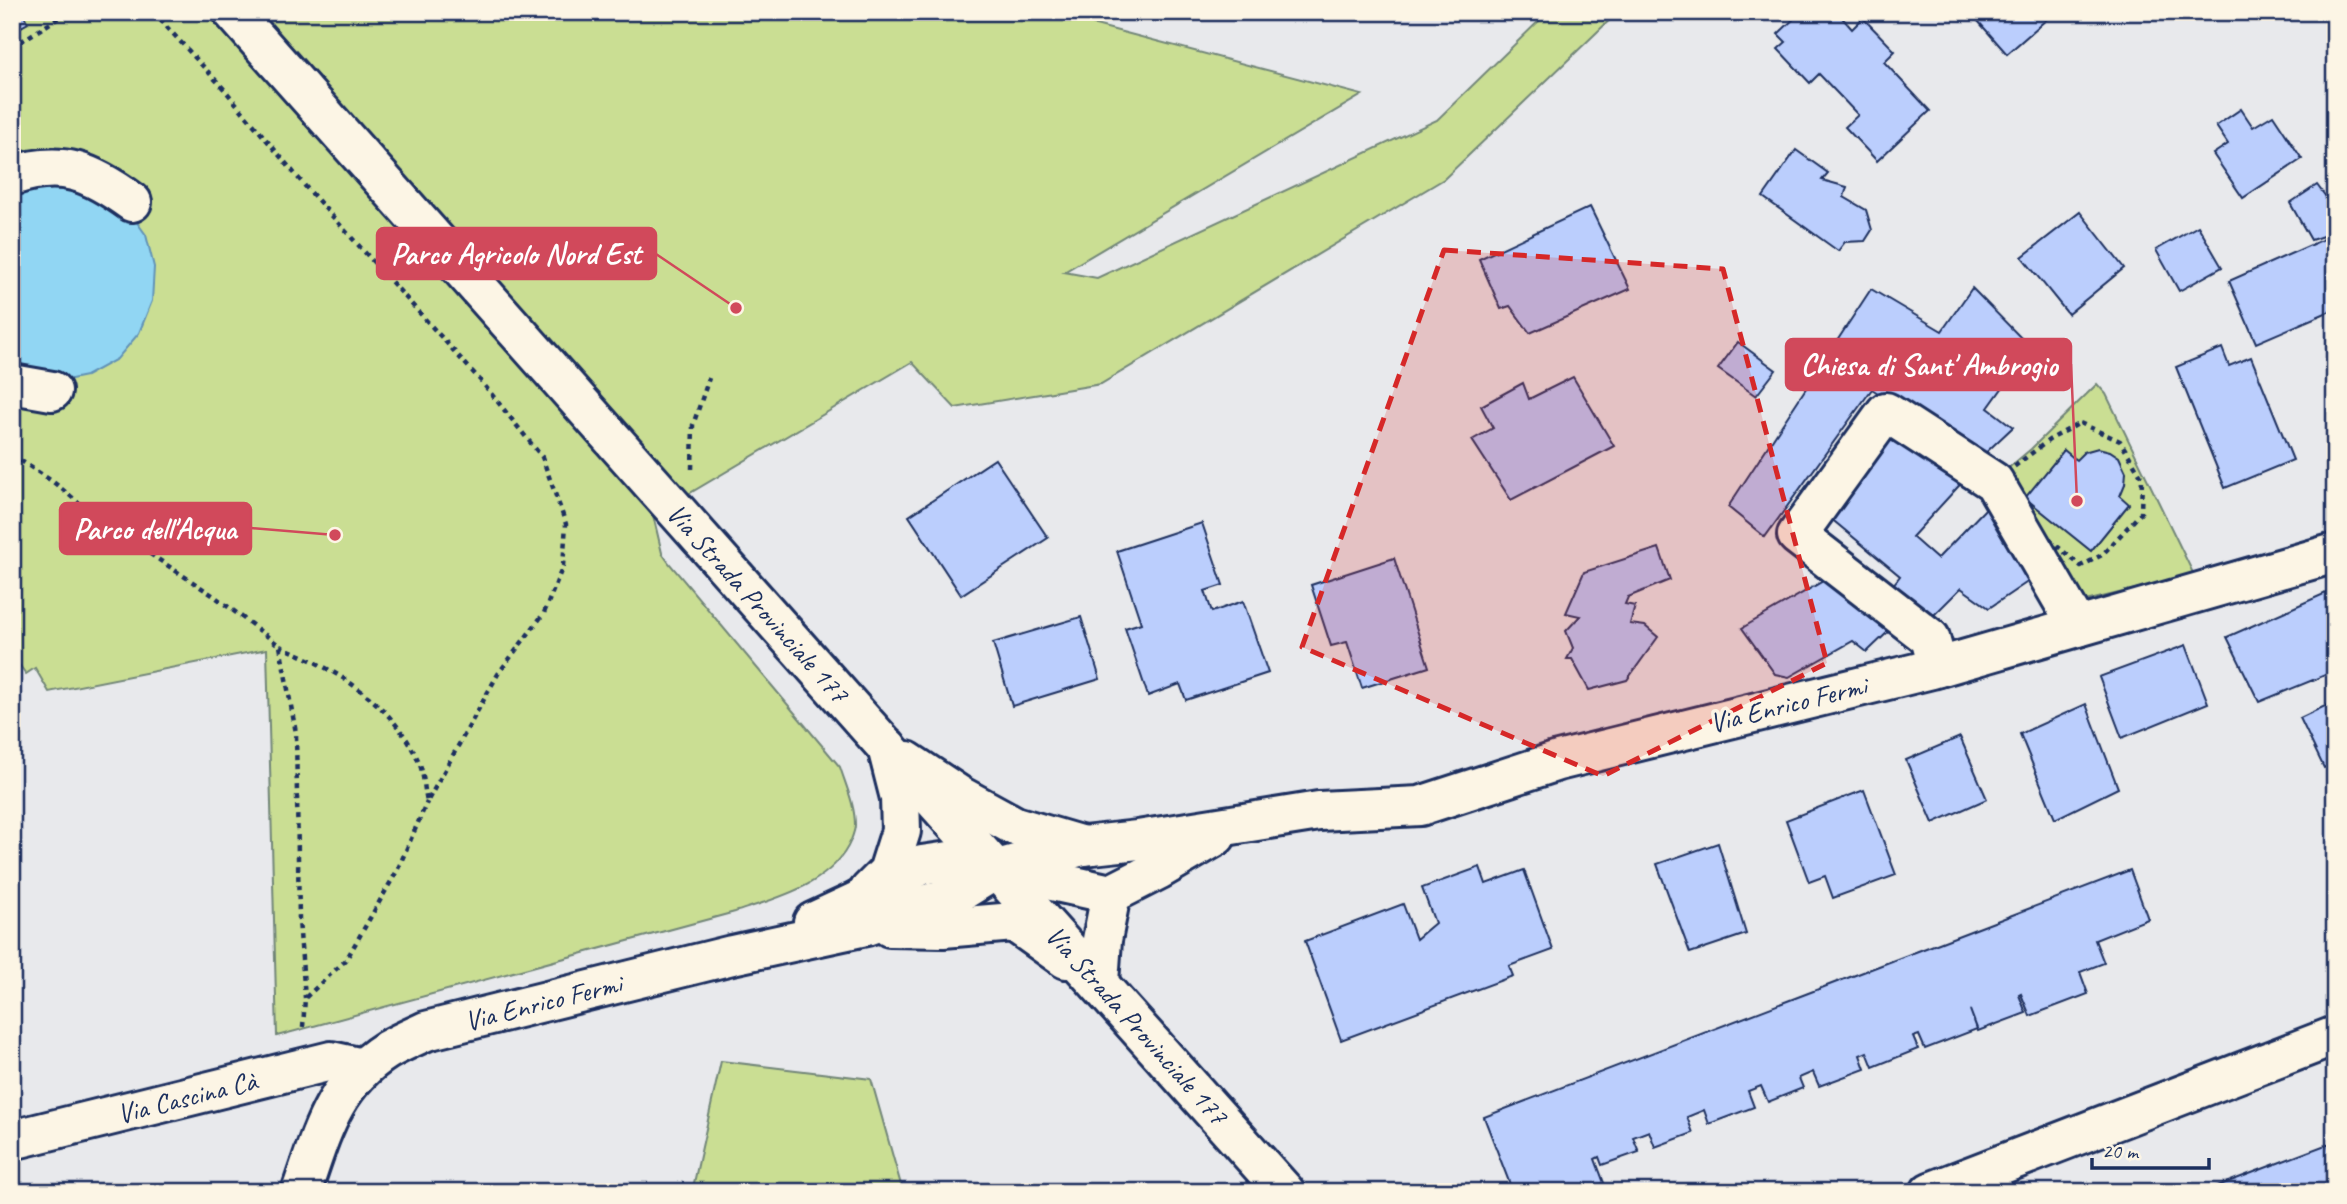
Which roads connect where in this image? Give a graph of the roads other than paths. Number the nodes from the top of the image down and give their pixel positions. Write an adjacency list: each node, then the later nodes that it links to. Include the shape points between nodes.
1 (233, 12): 9 (street, Via Strada Provinciale 177)
2 (12, 176): 3 (street, via 31,170 68,169 102,180)
3 (132, 202)
4 (12, 384): 5 (street)
5 (52, 391)
6 (2335, 553): 7 (street, Via Enrico Fermi)
7 (2078, 627): 8 (street, Via Enrico Fermi); 8 (street, via 1994,482 1886,412 1797,535 1930,638)
8 (1938, 667): 10 (street, Via Enrico Fermi, via 1558,761 1420,806 1319,811)
9 (887, 747): 11 (street, Via Enrico Fermi, via 1015,826); 12 (street, Via Strada Provinciale 177); 14 (street, Via Enrico Fermi, via 900,799 901,831 888,872)
10 (1236, 824): 11 (street, Via Enrico Fermi); 13 (street, Via Enrico Fermi)
11 (1083, 846): 12 (street, Via Enrico Fermi)
12 (997, 869): 13 (street); 14 (street, Via Enrico Fermi, via 957,894); 15 (street, Via Strada Provinciale 177)
13 (1111, 894): 15 (street)
14 (861, 914): 15 (street, Via Enrico Fermi, via 943,928 1014,922); 17 (street, Via Enrico Fermi, via 732,956 426,1031 388,1049)
15 (1098, 982): 20 (street, Via Strada Provinciale 177)
16 (2335, 1036): 21 (street)
17 (363, 1068): 18 (street, Via Cascina Cà, via 331,1061); 19 (street, Via Enrico Fermi, via 340,1095)
18 (12, 1140)
19 (301, 1192)
20 (1285, 1192)
21 (1930, 1192)

